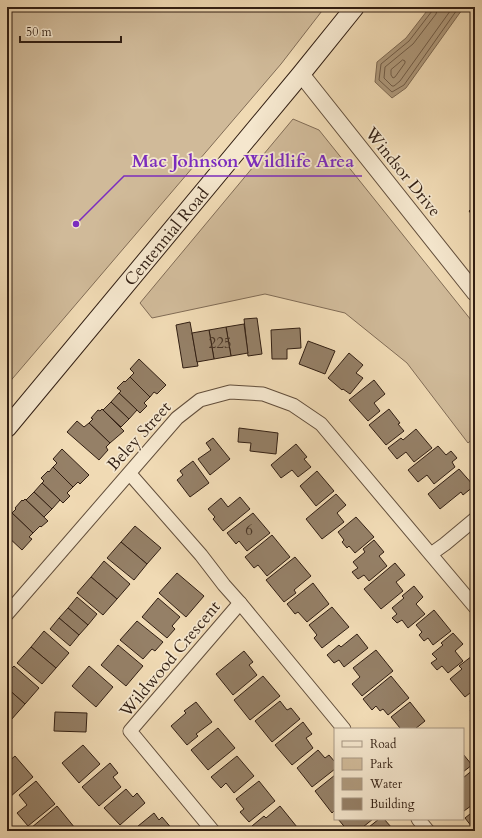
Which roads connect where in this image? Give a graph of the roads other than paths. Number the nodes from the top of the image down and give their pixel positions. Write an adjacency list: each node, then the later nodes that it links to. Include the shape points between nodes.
1 (355, 7): 2 (main road, Centennial Road)
2 (301, 74): 3 (street, Windsor Drive); 4 (main road, Centennial Road)
3 (475, 293)
4 (7, 428)
5 (130, 474): 7 (street, Beley Street, via 178,418 200,400 230,392 263,394 293,405 321,424); 8 (street, Wildwood Crescent); 10 (street, Beley Street)
6 (475, 519): 7 (street)
7 (431, 554): 9 (street, Beley Street)
8 (240, 603): 11 (street, Wildwood Crescent); 13 (street, Wildwood Crescent, via 130,731)
9 (475, 607)
10 (7, 614)
11 (343, 728)
12 (419, 820): 14 (street)
13 (213, 831)
14 (428, 831)

